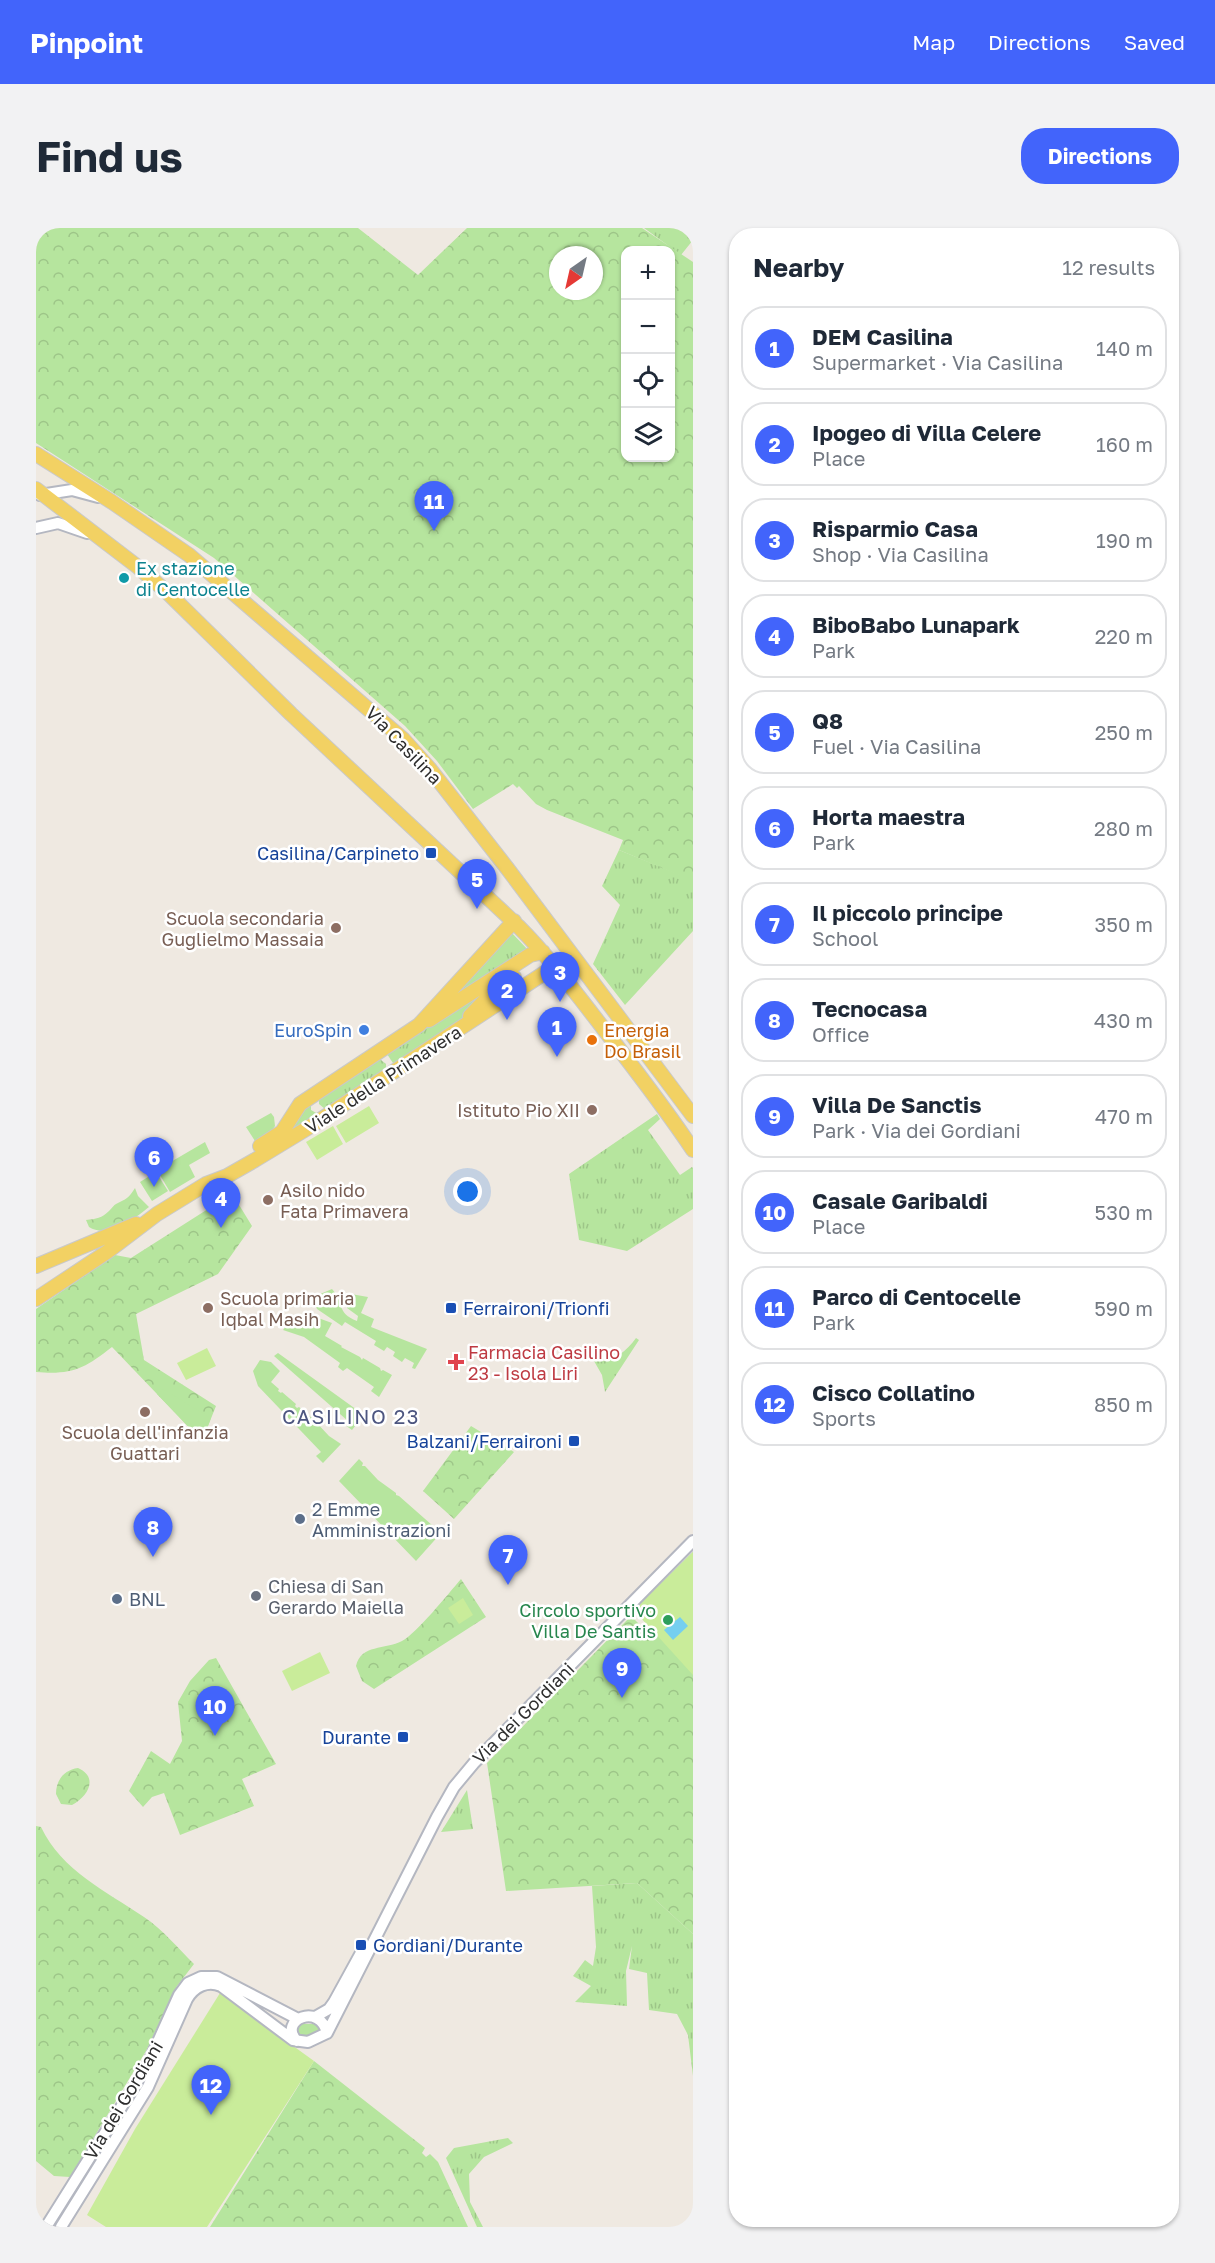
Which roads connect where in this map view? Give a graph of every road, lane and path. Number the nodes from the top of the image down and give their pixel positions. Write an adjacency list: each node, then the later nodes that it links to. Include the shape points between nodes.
1 (36, 454): 3 (main road, Via Casilina)
2 (38, 493): 3 (street, via 72,490); 5 (main road)
3 (112, 502): 7 (main road, Via Casilina, via 195,559 403,739 433,772)
4 (36, 528): 5 (street, via 54,523 68,525)
5 (112, 547): 6 (main road, via 169,594 291,714)
6 (514, 921): 8 (main road); 10 (main road, Viale della Primavera)
7 (559, 939): 8 (main road); 12 (main road, Via Casilina)
8 (543, 952): 9 (main road); 10 (main road, via 530,955); 11 (main road, via 493,992)
9 (555, 966): 11 (main road, Viale della Primavera); 13 (main road)
10 (419, 1025): 14 (main road, Viale della Primavera, via 300,1104 279,1135 222,1169)
11 (454, 1033): 14 (main road, Viale della Primavera, via 267,1154)
12 (693, 1116)
13 (693, 1150)
14 (206, 1184): 15 (main road, Viale della Primavera)
15 (157, 1214): 16 (main road, Viale della Primavera); 17 (main road, Viale della Primavera)
16 (36, 1266)
17 (36, 1299)
18 (693, 1541): 19 (street, Via dei Gordiani, via 467,1771 440,1811)
19 (388, 1911): 20 (street, Via dei Gordiani, via 334,2002); 22 (street, Via dei Gordiani)
20 (315, 2016): 21 (street); 22 (street, via 324,2022)
21 (297, 2019): 23 (street, via 292,2030); 24 (street, Via dei Gordiani, via 217,1977 201,1977 188,1983 180,1992 147,2066)
22 (327, 2033): 23 (street, via 313,2041)
23 (298, 2041): 25 (street, Via dei Gordiani, via 221,1986 209,1984 193,1991 148,2086)
24 (46, 2227)
25 (61, 2227)

